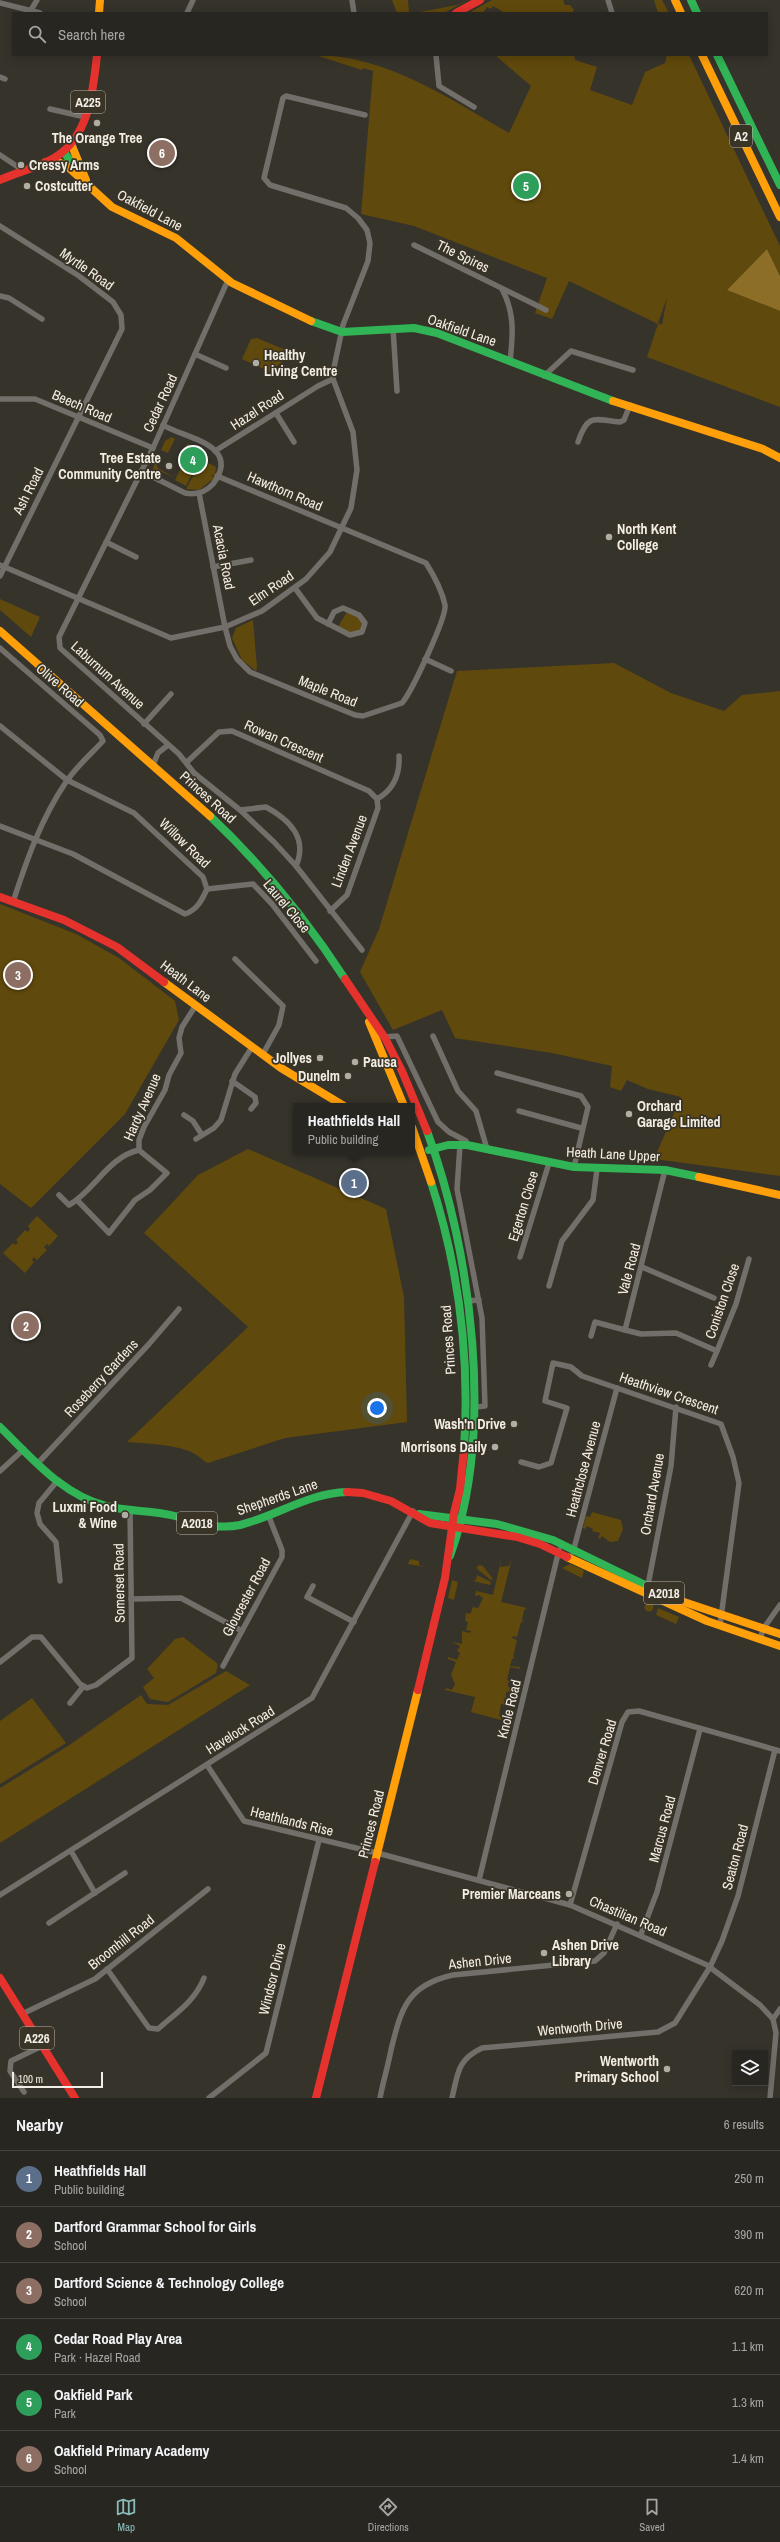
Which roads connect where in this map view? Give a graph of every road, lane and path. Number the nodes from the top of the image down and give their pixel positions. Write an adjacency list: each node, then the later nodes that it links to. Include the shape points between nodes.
1 (37, 0): 10 (street)
2 (100, 0): 12 (main road)
3 (193, 0): 13 (street)
4 (352, 0): 14 (street)
5 (478, 0): 15 (main road)
6 (608, 0): 16 (street)
7 (675, 0): 17 (main road)
8 (691, 0): 18 (main road)
9 (0, 3): 10 (street)
10 (31, 10): 11 (street)
11 (37, 12)
12 (99, 12)
13 (187, 12)
14 (354, 12)
15 (458, 12)
16 (612, 12)
17 (681, 12)
18 (697, 12)
19 (97, 56): 26 (main road, A225)
20 (436, 56): 23 (street, via 439,86)
21 (702, 56): 35 (main road, A2)
22 (717, 56): 33 (main road, A2)
23 (474, 107)
24 (50, 109): 26 (street)
25 (365, 115): 44 (street, via 290,95 283,98 264,178 270,185 346,208 367,230 370,249 368,261)
26 (85, 117): 27 (main road, A225)
27 (72, 146): 28 (main road, A225); 34 (main road, Oakfield Lane)
28 (64, 152): 30 (main road, A225); 34 (main road, Oakfield Lane)
29 (0, 155): 31 (street)
30 (46, 162): 31 (main road, A225); 34 (main road, Oakfield Lane, via 67,166)
31 (24, 171): 32 (main road, A225)
32 (0, 180)
33 (780, 185)
34 (88, 186): 38 (main road, Oakfield Lane, via 112,207 176,238)
35 (780, 217)
36 (0, 226): 55 (street, Myrtle Road, via 79,276 114,302 121,315 122,329)
37 (414, 245): 39 (street, The Spires)
38 (228, 280): 44 (main road, Oakfield Lane, via 319,325); 45 (street, Cedar Road)
39 (502, 288): 41 (street, The Spires); 46 (street, via 509,302 514,329)
40 (0, 296): 42 (street, via 9,298)
41 (546, 310)
42 (42, 319)
43 (393, 328): 44 (main road, Oakfield Lane); 46 (main road, Oakfield Lane, via 437,332); 51 (street)
44 (342, 332): 50 (street)
45 (195, 354): 47 (street); 56 (street, Cedar Road)
46 (510, 362): 49 (main road, Oakfield Lane)
47 (226, 368)
48 (633, 370): 49 (street, via 571,351)
49 (544, 376): 53 (main road, Oakfield Lane)
50 (333, 379): 54 (street, Hazel Road); 65 (street, Elm Road, via 349,419 356,456 354,494)
51 (397, 391)
52 (0, 399): 55 (street, Beech Road, via 35,399)
53 (630, 405): 58 (street, via 624,420 620,422 593,419 583,428); 61 (main road, Oakfield Lane, via 763,449)
54 (276, 413): 57 (street); 60 (street, Hazel Road)
55 (78, 418): 59 (street, Beech Road); 69 (street, Ash Road)
56 (163, 425): 59 (street, Cedar Road); 60 (street, via 207,442)
57 (294, 442)
58 (578, 442)
59 (153, 448): 62 (street, Cedar Road)
60 (215, 451): 63 (street, via 220,465)
61 (780, 458)
62 (141, 471): 64 (street, via 185,493); 66 (street, Cedar Road)
63 (217, 476): 64 (street, via 209,488); 65 (street, Hawthorn Road)
64 (198, 493): 70 (street, Acacia Road)
65 (343, 529): 72 (street, Elm Road, via 324,560); 78 (street, Maple Road, via 426,562 445,605)
66 (106, 542): 67 (street); 73 (street, Cedar Road)
67 (136, 557)
68 (251, 560): 70 (street)
69 (2, 566): 71 (street, Ash Road); 73 (street, Elm Road)
70 (213, 567): 75 (street, Acacia Road)
71 (0, 576)
72 (295, 588): 74 (street, via 315,616); 75 (street, Elm Road, via 262,611)
73 (78, 599): 75 (street, Elm Road, via 172,638); 81 (street, Laburnum Avenue, via 59,637 60,648)
74 (328, 624): 74 (street, via 334,612 344,608 360,615 365,624 362,632 353,635)
75 (225, 626): 78 (street, Maple Road, via 231,650 246,670 359,716 402,703)
76 (0, 631): 86 (main road, Princes Road)
77 (0, 648): 87 (street, Olive Road, via 100,735 103,741)
78 (425, 659): 79 (street)
79 (451, 671)
80 (171, 694): 81 (street, Laburnum Avenue)
81 (144, 724): 83 (street, Laburnum Avenue)
82 (0, 728): 87 (street, Willow Road)
83 (168, 745): 85 (street, Laburnum Avenue); 86 (street, via 158,753)
84 (400, 756): 88 (street, Linden Avenue, via 400,766 390,792)
85 (187, 762): 88 (street, Rowan Crescent, via 219,732 232,731 369,791); 89 (street, Laburnum Avenue, via 194,774)
86 (153, 765): 101 (main road, Princes Road, via 227,832 292,903 324,946)
87 (67, 780): 91 (street); 93 (street, Willow Road, via 134,813 203,877)
88 (376, 799): 96 (street, Linden Avenue, via 378,808 347,895)
89 (240, 810): 92 (street, Laburnum Avenue); 92 (street, via 266,807 290,824 299,838 300,850)
90 (0, 826): 91 (street, Willow Road)
91 (34, 840): 93 (street, Willow Road, via 73,854 184,914 191,912 202,901); 95 (street)
92 (296, 866): 96 (street, Laburnum Avenue)
93 (208, 889): 99 (street, Laurel Close, via 253,884 272,904)
94 (0, 897): 95 (main road, Heath Lane)
95 (13, 902): 100 (main road, Heath Lane, via 94,934 150,970)
96 (330, 911): 97 (street, Laburnum Avenue)
97 (362, 950)
98 (235, 958): 105 (street, via 283,1006 279,1025)
99 (316, 961)
100 (196, 1005): 104 (main road, Heath Lane); 121 (street, Hardy Avenue, via 182,1027 179,1038 181,1053 169,1075 165,1090 144,1127)
101 (365, 1012): 103 (main road, Princes Road); 109 (main road, Princes Road)
102 (433, 1036): 120 (street, via 458,1091 476,1111)
103 (384, 1037): 110 (main road, Princes Road); 119 (street, via 397,1036 428,1106 448,1132 466,1141)
104 (252, 1047): 105 (main road, Heath Lane); 107 (street)
105 (263, 1054): 108 (main road, Heath Lane, via 308,1086)
106 (497, 1073): 115 (street, via 582,1096 588,1107)
107 (232, 1081): 112 (street, via 255,1096 256,1103); 116 (street, via 221,1120)
108 (339, 1103)
109 (403, 1103)
110 (413, 1103)
111 (415, 1108): 122 (main road, Princes Road)
112 (251, 1109)
113 (519, 1111): 115 (street)
114 (184, 1115): 116 (street, via 193,1121)
115 (581, 1128): 125 (street)
116 (202, 1135): 118 (street)
117 (415, 1135): 123 (main road, Princes Road)
118 (196, 1139)
119 (464, 1145): 120 (main road, Heath Lane Upper); 122 (main road, Heath Lane Upper); 136 (street, via 457,1189)
120 (487, 1149): 124 (main road, Heath Lane Upper)
121 (139, 1150): 130 (street, Hardy Avenue, via 128,1152 110,1166); 130 (street, via 167,1173 150,1190 135,1200 109,1233)
122 (432, 1150): 123 (main road, Heath Lane Upper); 137 (main road, Princes Road, via 450,1210)
123 (421, 1152): 155 (main road, Princes Road, via 438,1202 455,1271 464,1346 460,1491)
124 (549, 1163): 125 (main road, Heath Lane Upper); 131 (street, Egerton Close)
125 (574, 1168): 126 (main road, Heath Lane Upper)
126 (597, 1169): 127 (main road, Heath Lane Upper); 134 (street, via 593,1200 562,1241)
127 (665, 1170): 129 (main road, Heath Lane Upper); 133 (street, Vale Road)
128 (60, 1195): 130 (street, via 69,1205)
129 (780, 1195)
130 (77, 1200)
131 (520, 1256)
132 (749, 1259): 141 (street, Coniston Close, via 736,1304)
133 (642, 1267): 135 (street); 139 (street, Vale Road)
134 (549, 1286)
135 (714, 1298)
136 (479, 1300): 137 (street, Princes Road); 144 (street, via 484,1351 485,1406)
137 (467, 1301): 144 (main road, Princes Road)
138 (179, 1309): 148 (street, Roseberry Gardens)
139 (626, 1330): 140 (street, via 595,1322); 141 (street, Coniston Close, via 640,1334 676,1333)
140 (591, 1336)
141 (717, 1351): 142 (street, Coniston Close)
142 (711, 1365)
143 (617, 1388): 145 (street, Heathview Crescent); 149 (street, Heathview Crescent, via 582,1376 571,1367 553,1363 545,1401 567,1408 551,1463 539,1467); 159 (street, Heathclose Avenue)
144 (475, 1407): 156 (main road, Princes Road, via 471,1459)
145 (676, 1407): 161 (street, Orchard Avenue, via 671,1466); 165 (street, Heathview Crescent, via 721,1424 739,1483)
146 (0, 1427): 147 (main road, Shepherds Lane / A2018)
147 (24, 1449): 148 (main road, Shepherds Lane / A2018); 150 (street)
148 (38, 1462): 151 (main road, Shepherds Lane / A2018)
149 (522, 1462)
150 (0, 1470)
151 (58, 1480): 152 (main road, Shepherds Lane / A2018, via 86,1500); 160 (street, via 39,1504 37,1513 40,1524 56,1542)
152 (130, 1510): 154 (main road, Shepherds Lane / A2018, via 175,1516 214,1527 227,1527); 163 (street, Somerset Road)
153 (416, 1513): 154 (main road, Shepherds Lane / A2018, via 376,1495 344,1490 318,1496); 155 (main road, Shepherds Lane / A2018); 157 (main road, Shepherds Lane / A2018, via 430,1523); 166 (street, Havelock Road)
154 (269, 1517): 169 (street, Gloucester Road, via 282,1550 282,1557)
155 (453, 1517): 156 (main road, Shepherds Lane / A2018); 157 (main road, Princes Road)
156 (462, 1518): 157 (main road, Princes Road); 158 (main road, Shepherds Lane / A2018, via 522,1530)
157 (457, 1528): 158 (main road, Shepherds Lane / A2018, via 517,1537); 182 (main road, Princes Road)
158 (560, 1548): 159 (main road, Shepherds Lane / A2018); 184 (street, Knole Road)
159 (573, 1553): 161 (main road, Shepherds Lane / A2018); 167 (main road, Shepherds Lane / A2018, via 669,1604)
160 (60, 1581)
161 (648, 1585): 165 (main road, Shepherds Lane / A2018, via 674,1599)
162 (313, 1586): 166 (street, via 307,1597)
163 (131, 1599): 169 (street, via 181,1598); 175 (street, Somerset Road, via 133,1654 130,1660 96,1685)
164 (780, 1605): 168 (street)
165 (722, 1616): 167 (street, Heathview Crescent); 168 (main road, Shepherds Lane / A2018)
166 (354, 1622): 179 (street, Havelock Road, via 312,1698)
167 (720, 1625): 171 (main road, Shepherds Lane / A2018)
168 (763, 1629): 170 (main road, Shepherds Lane / A2018); 171 (street)
169 (242, 1631): 174 (street, Gloucester Road)
170 (780, 1634)
171 (760, 1640): 172 (main road, Shepherds Lane / A2018)
172 (780, 1646)
173 (0, 1662): 175 (street, via 32,1637 41,1637)
174 (223, 1666)
175 (84, 1687): 176 (street)
176 (70, 1703)
177 (700, 1729): 178 (street, Denver Road); 188 (street, Denver Road, via 639,1711 628,1712 622,1722); 191 (street, Marcus Road, via 658,1892)
178 (778, 1750): 192 (street, Seaton Road, via 738,1896)
179 (207, 1765): 180 (street, Heathlands Rise, via 240,1819); 181 (street, Havelock Road)
180 (319, 1840): 182 (street, Heathlands Rise); 202 (street, Windsor Drive, via 266,2053)
181 (71, 1851): 186 (street); 187 (street, Havelock Road)
182 (377, 1854): 184 (street, Chastilian Road); 203 (main road, Princes Road)
183 (125, 1873): 186 (street)
184 (479, 1880): 188 (street, Chastilian Road)
185 (208, 1889): 193 (street, Broomhill Road)
186 (95, 1893): 189 (street)
187 (0, 1895)
188 (570, 1905): 190 (street, Chastilian Road)
189 (49, 1923)
190 (617, 1924): 191 (street, Chastilian Road); 204 (street, Ashen Drive, via 604,1953 595,1962 453,1975 418,1990 407,2000 399,2018)
191 (642, 1934): 192 (street, Chastilian Road)
192 (710, 1967): 198 (street, Chastilian Road, via 760,2005); 205 (street, Wentworth Drive, via 675,2023 670,2026 658,2032 482,2048 469,2054 460,2065)
193 (107, 1969): 195 (street, via 149,2028 158,2029 190,2002 200,1989); 197 (street, Broomhill Road, via 95,1979)
194 (0, 1978): 197 (main road, A226)
195 (204, 1978)
196 (780, 2009): 198 (street)
197 (22, 2014): 199 (main road, A226)
198 (773, 2019): 206 (street, via 776,2033)
199 (42, 2046): 200 (street, via 11,2061 10,2070); 201 (main road, A226)
200 (24, 2092)
201 (75, 2098)
202 (209, 2098)
203 (316, 2098)
204 (380, 2098)
205 (452, 2098)
206 (770, 2098)

